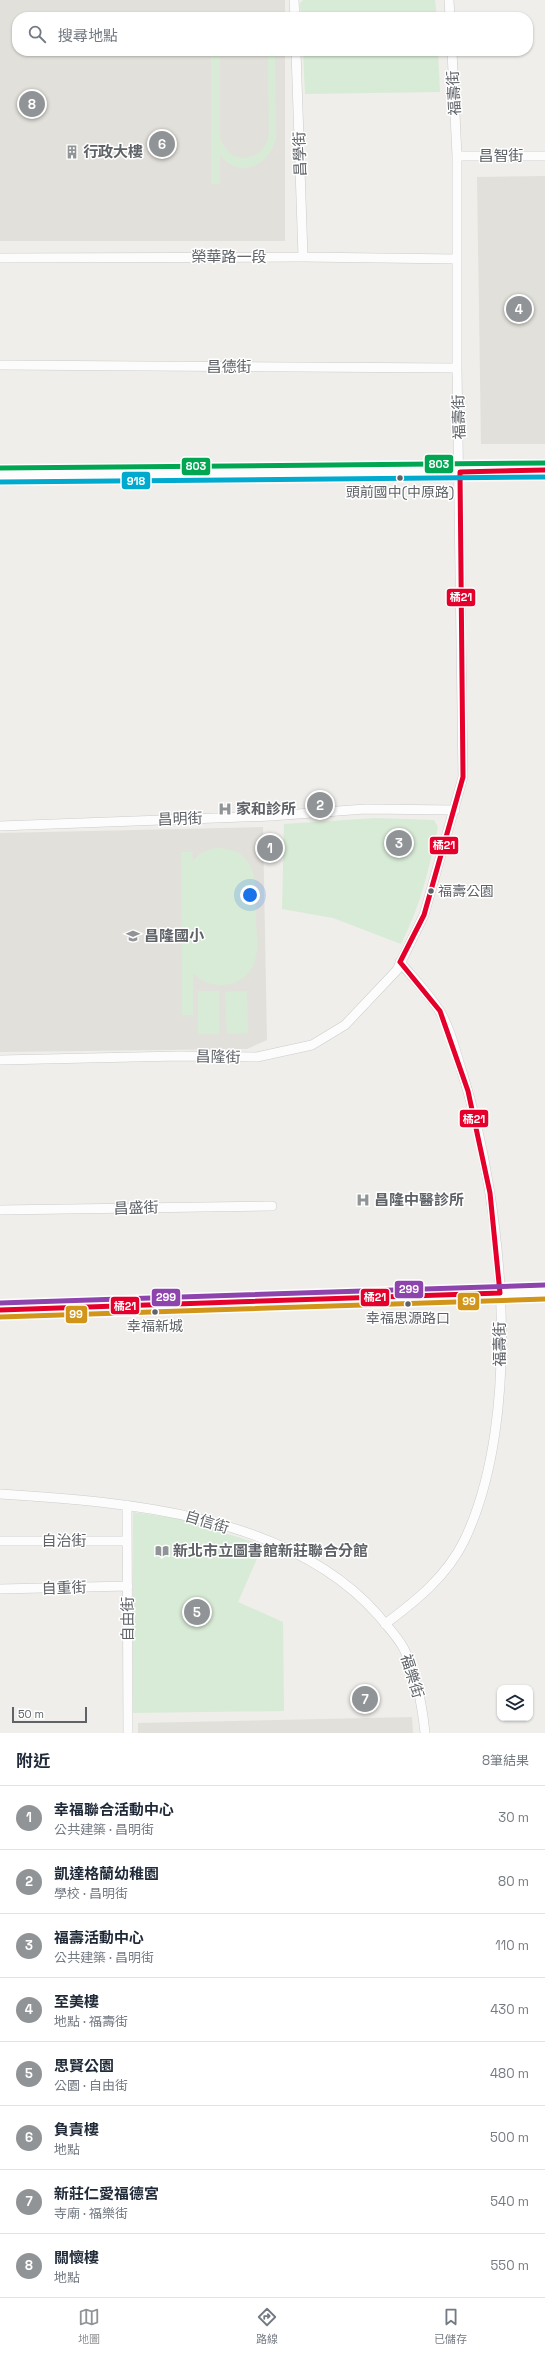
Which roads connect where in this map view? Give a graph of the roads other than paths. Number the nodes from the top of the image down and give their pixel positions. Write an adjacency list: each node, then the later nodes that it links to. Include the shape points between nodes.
1 (294, 0): 3 (street)
2 (449, 0): 4 (street)
3 (295, 12)
4 (450, 12)
5 (296, 56): 9 (street, 昌學街)
6 (452, 56): 7 (street, 福壽街)
7 (457, 156): 8 (street, 昌智街); 11 (street, 福壽街)
8 (545, 156)
9 (303, 256): 10 (street, 榮華路一段); 11 (street, 榮華路一段)
10 (0, 258)
11 (457, 259): 13 (street, 福壽街)
12 (0, 365): 13 (street, 昌德街)
13 (457, 368): 15 (street, 福壽街)
14 (545, 470): 15 (street)
15 (460, 472): 16 (street); 17 (street, 福壽街, via 463,777)
16 (0, 476)
17 (455, 810): 18 (street, 昌明街, via 365,809 271,816); 19 (street, 福壽街, via 424,916)
18 (0, 826)
19 (400, 962): 20 (street, 昌隆街, via 397,970 345,1025 312,1045 257,1057); 24 (street, 福壽街, via 440,1011 468,1091 490,1193)
20 (0, 1060)
21 (272, 1206): 22 (street, 昌盛街)
22 (0, 1210)
23 (545, 1292): 24 (street)
24 (500, 1293): 25 (street); 32 (street, 福壽街, via 499,1406 479,1499 464,1541 449,1565 418,1599)
25 (0, 1310)
26 (0, 1494): 27 (street, 自信街)
27 (127, 1505): 29 (street, 自由街); 32 (street, 自信街, via 179,1513 292,1551 332,1574 366,1602)
28 (0, 1541): 29 (street, 自治街)
29 (127, 1541): 30 (street, 自由街)
30 (128, 1586): 31 (street, 自重街); 33 (street, 自由街)
31 (0, 1590)
32 (385, 1624): 34 (street, 福樂街, via 403,1648 418,1687)
33 (128, 1733)
34 (425, 1733)

